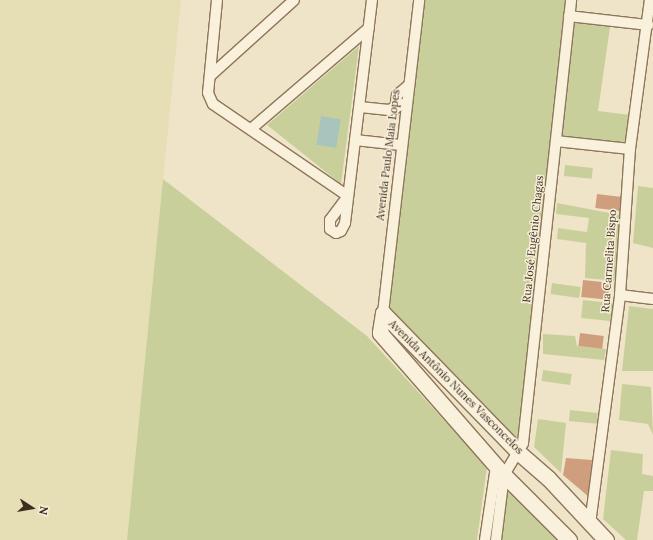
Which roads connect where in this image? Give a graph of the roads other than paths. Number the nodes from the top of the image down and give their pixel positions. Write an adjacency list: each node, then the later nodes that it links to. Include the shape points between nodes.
1 (217, 0): 10 (street)
2 (294, 0): 10 (street)
3 (372, 0): 9 (street)
4 (419, 0): 11 (street, Avenida Paulo Maia Lopes)
5 (571, 0): 7 (street, Rua José Eugênio Chagas)
6 (650, 0): 8 (street, Rua Carmelita Bispo)
7 (569, 16): 8 (street); 17 (street, Rua José Eugênio Chagas)
8 (648, 25): 19 (street, Rua Carmelita Bispo)
9 (369, 28): 13 (street); 15 (street)
10 (210, 76): 15 (street, via 208,93 213,104)
11 (409, 85): 12 (street, Avenida Paulo Maia Lopes); 14 (street, via 397,95)
12 (406, 103): 14 (street); 18 (street, Avenida Paulo Maia Lopes)
13 (360, 106): 14 (street); 16 (street)
14 (395, 109)
15 (251, 129): 16 (street, via 348,196)
16 (355, 140): 18 (street)
17 (556, 141): 19 (street); 23 (street, Rua José Eugênio Chagas, via 524,438)
18 (401, 145): 22 (street, Avenida Paulo Maia Lopes)
19 (630, 149): 20 (street, Rua Carmelita Bispo)
20 (620, 295): 21 (street); 25 (street, Rua Carmelita Bispo)
21 (653, 299)
22 (382, 313): 23 (street, Avenida Antônio Nunes Vasconcelos); 24 (street, Avenida Antônio Nunes Vasconcelos, via 380,333)
23 (518, 452): 24 (street, Rua José Eugênio Chagas); 25 (street, Avenida Antônio Nunes Vasconcelos, via 548,478)
24 (500, 470): 26 (street); 27 (street); 28 (street, Avenida Antônio Nunes Vasconcelos)
25 (590, 524): 29 (street, Avenida Antônio Nunes Vasconcelos)
26 (485, 540)
27 (496, 540)
28 (569, 540)
29 (606, 540)

